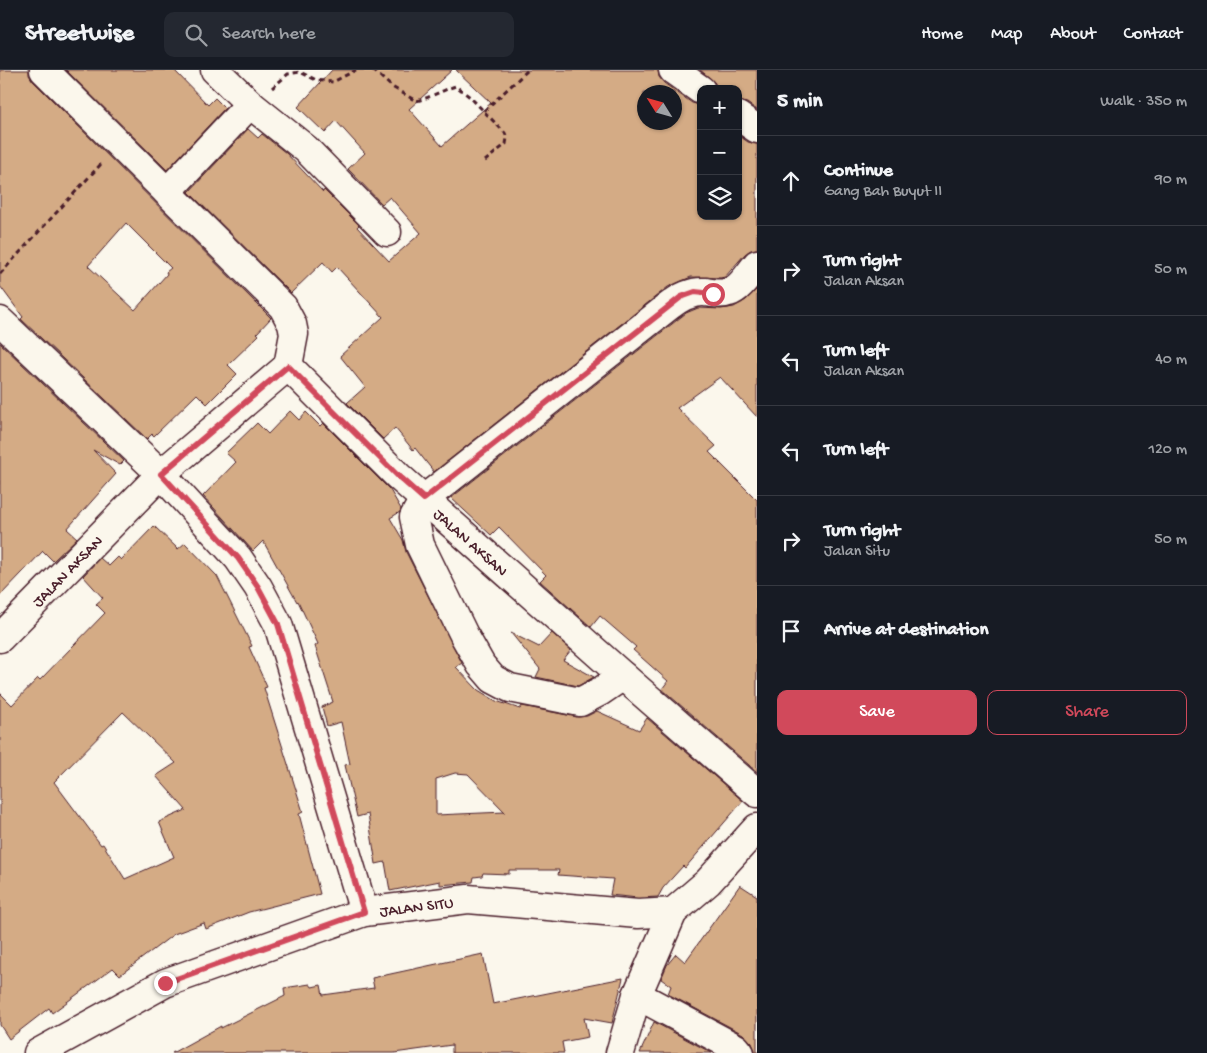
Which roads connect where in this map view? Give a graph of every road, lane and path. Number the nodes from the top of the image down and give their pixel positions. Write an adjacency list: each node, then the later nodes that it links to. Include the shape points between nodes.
1 (44, 70): 12 (street)
2 (215, 70): 8 (street)
3 (356, 70): 8 (path, via 333,82 316,80 300,72 288,74)
4 (373, 70): 9 (path, via 416,102 456,86)
5 (528, 70): 9 (path)
6 (673, 70): 7 (street)
7 (697, 87)
8 (250, 104): 14 (street); 15 (street, via 306,149)
9 (484, 111): 13 (path, via 507,138 506,144)
10 (742, 119): 11 (street)
11 (757, 128)
12 (119, 144): 14 (street); 17 (path)
13 (485, 162)
14 (167, 192): 19 (street, via 283,307 294,334)
15 (387, 232)
16 (757, 264): 21 (street, via 730,292 695,292 681,297)
17 (0, 274)
18 (0, 321): 20 (street)
19 (288, 366): 20 (street, JALAN AKSAN); 21 (street, JALAN AKSAN)
20 (161, 474): 22 (street, JALAN AKSAN); 26 (street, via 238,558 278,624)
21 (424, 499): 23 (street, JALAN AKSAN); 23 (street, via 414,518 420,545 464,635 493,679 510,688 580,702)
22 (0, 638)
23 (623, 676): 24 (street, JALAN AKSAN)
24 (757, 793)
25 (757, 828): 27 (street, via 708,882)
26 (364, 912): 27 (street, JALAN SITU, via 468,899 638,914); 29 (street, JALAN SITU, via 165,983)
27 (673, 912): 28 (street)
28 (637, 995): 30 (street); 31 (street)
29 (38, 1053)
30 (620, 1053)
31 (740, 1053)

